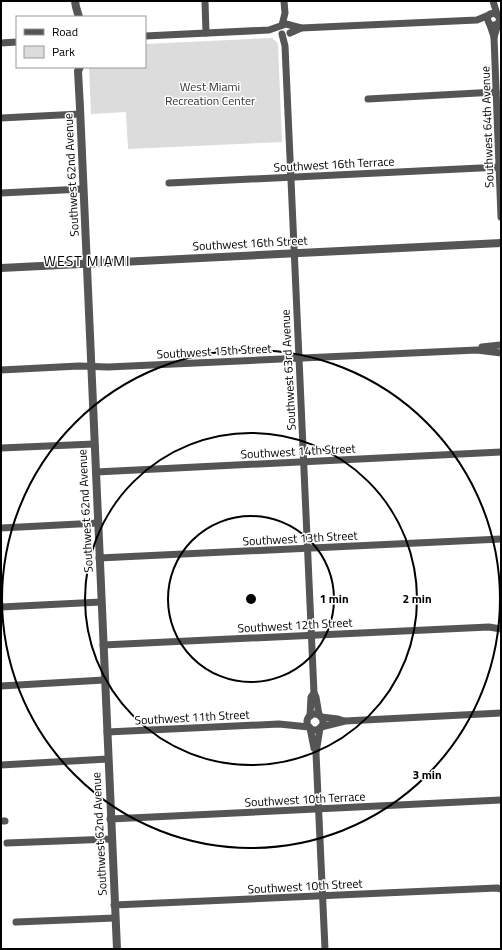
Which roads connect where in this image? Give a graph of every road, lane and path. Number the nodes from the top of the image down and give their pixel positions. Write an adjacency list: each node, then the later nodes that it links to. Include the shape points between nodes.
1 (205, 1): 11 (street)
2 (284, 1): 10 (street)
3 (493, 2): 5 (street)
4 (75, 4): 6 (street); 7 (street)
5 (495, 15): 8 (street); 9 (street, via 500,20); 9 (street, via 487,18)
6 (73, 16)
7 (79, 16)
8 (477, 20): 9 (street); 10 (street)
9 (495, 24): 16 (street, Southwest 64th Avenue)
10 (286, 29): 11 (street); 21 (street, Southwest 63rd Avenue)
11 (206, 33): 12 (street)
12 (146, 36)
13 (16, 42): 14 (street)
14 (1, 43)
15 (78, 68): 18 (street, Southwest 62nd Avenue)
16 (496, 92): 17 (street); 20 (street, Southwest 64th Avenue)
17 (368, 99)
18 (80, 114): 19 (street); 23 (street, Southwest 62nd Avenue)
19 (1, 118)
20 (500, 167): 21 (street, Southwest 16th Terrace); 25 (street, Southwest 64th Avenue)
21 (291, 177): 22 (street, Southwest 16th Terrace); 27 (street, Southwest 63rd Avenue)
22 (169, 183)
23 (83, 189): 24 (street); 28 (street, Southwest 62nd Avenue)
24 (1, 193)
25 (501, 217)
26 (501, 243): 27 (street, Southwest 16th Street)
27 (294, 253): 28 (street, Southwest 16th Street); 33 (street, Southwest 63rd Avenue)
28 (86, 263): 29 (street, Southwest 16th Street); 34 (street, Southwest 62nd Avenue)
29 (1, 268)
30 (500, 344): 31 (street, Southwest 15th Street); 32 (street)
31 (476, 350): 32 (street, Southwest 15th Street); 33 (street, Southwest 15th Street)
32 (501, 353)
33 (299, 358): 34 (street, Southwest 15th Street); 39 (street, Southwest 63rd Avenue)
34 (91, 366): 35 (street, Southwest 15th Street); 36 (street, Southwest 62nd Avenue)
35 (1, 370)
36 (94, 444): 37 (street); 40 (street, Southwest 62nd Avenue)
37 (1, 448)
38 (501, 452): 39 (street, Southwest 14th Street)
39 (303, 462): 40 (street, Southwest 14th Street); 44 (street, Southwest 63rd Avenue)
40 (96, 472): 41 (street, Southwest 62nd Avenue)
41 (98, 523): 42 (street); 45 (street, Southwest 62nd Avenue)
42 (1, 528)
43 (501, 539): 44 (street, Southwest 13th Street)
44 (307, 549): 45 (street, Southwest 13th Street); 51 (street, Southwest 63rd Avenue)
45 (99, 558): 46 (street, Southwest 62nd Avenue)
46 (101, 602): 47 (street); 52 (street, Southwest 62nd Avenue)
47 (1, 607)
48 (501, 624): 49 (street, Southwest 12th Street)
49 (489, 627): 50 (street, Southwest 12th Street); 51 (street, Southwest 12th Street)
50 (501, 629)
51 (311, 635): 52 (street, Southwest 12th Street); 55 (street, Southwest 63rd Avenue)
52 (103, 645): 53 (street, Southwest 62nd Avenue)
53 (104, 680): 54 (street); 63 (street, Southwest 62nd Avenue)
54 (1, 686)
55 (314, 693): 57 (street, Southwest 63rd Avenue); 58 (street, Southwest 63rd Avenue, via 311,697)
56 (501, 713): 59 (street)
57 (320, 716): 58 (street, via 315,714); 59 (street); 62 (street, via 323,723)
58 (309, 717): 60 (street, Southwest 11th Street); 61 (street)
59 (345, 721): 62 (street)
60 (279, 724): 61 (street, Southwest 11th Street); 63 (street, Southwest 11th Street)
61 (309, 727): 62 (street, via 315,730); 64 (street)
62 (320, 727): 64 (street)
63 (107, 732): 65 (street, Southwest 62nd Avenue)
64 (316, 753): 68 (street)
65 (108, 759): 66 (street); 69 (street, Southwest 62nd Avenue)
66 (1, 765)
67 (501, 800): 68 (street, Southwest 10th Terrace)
68 (318, 809): 69 (street, Southwest 10th Terrace); 73 (street)
69 (110, 819): 70 (street, Southwest 62nd Avenue)
70 (111, 839): 71 (street); 74 (street, Southwest 62nd Avenue)
71 (7, 844)
72 (500, 887): 73 (street, Southwest 10th Street)
73 (322, 896): 74 (street, Southwest 10th Street); 78 (street)
74 (114, 905): 75 (street, Southwest 62nd Avenue)
75 (115, 918): 76 (street); 77 (street, Southwest 62nd Avenue)
76 (16, 922)
77 (117, 949)
78 (325, 949)

